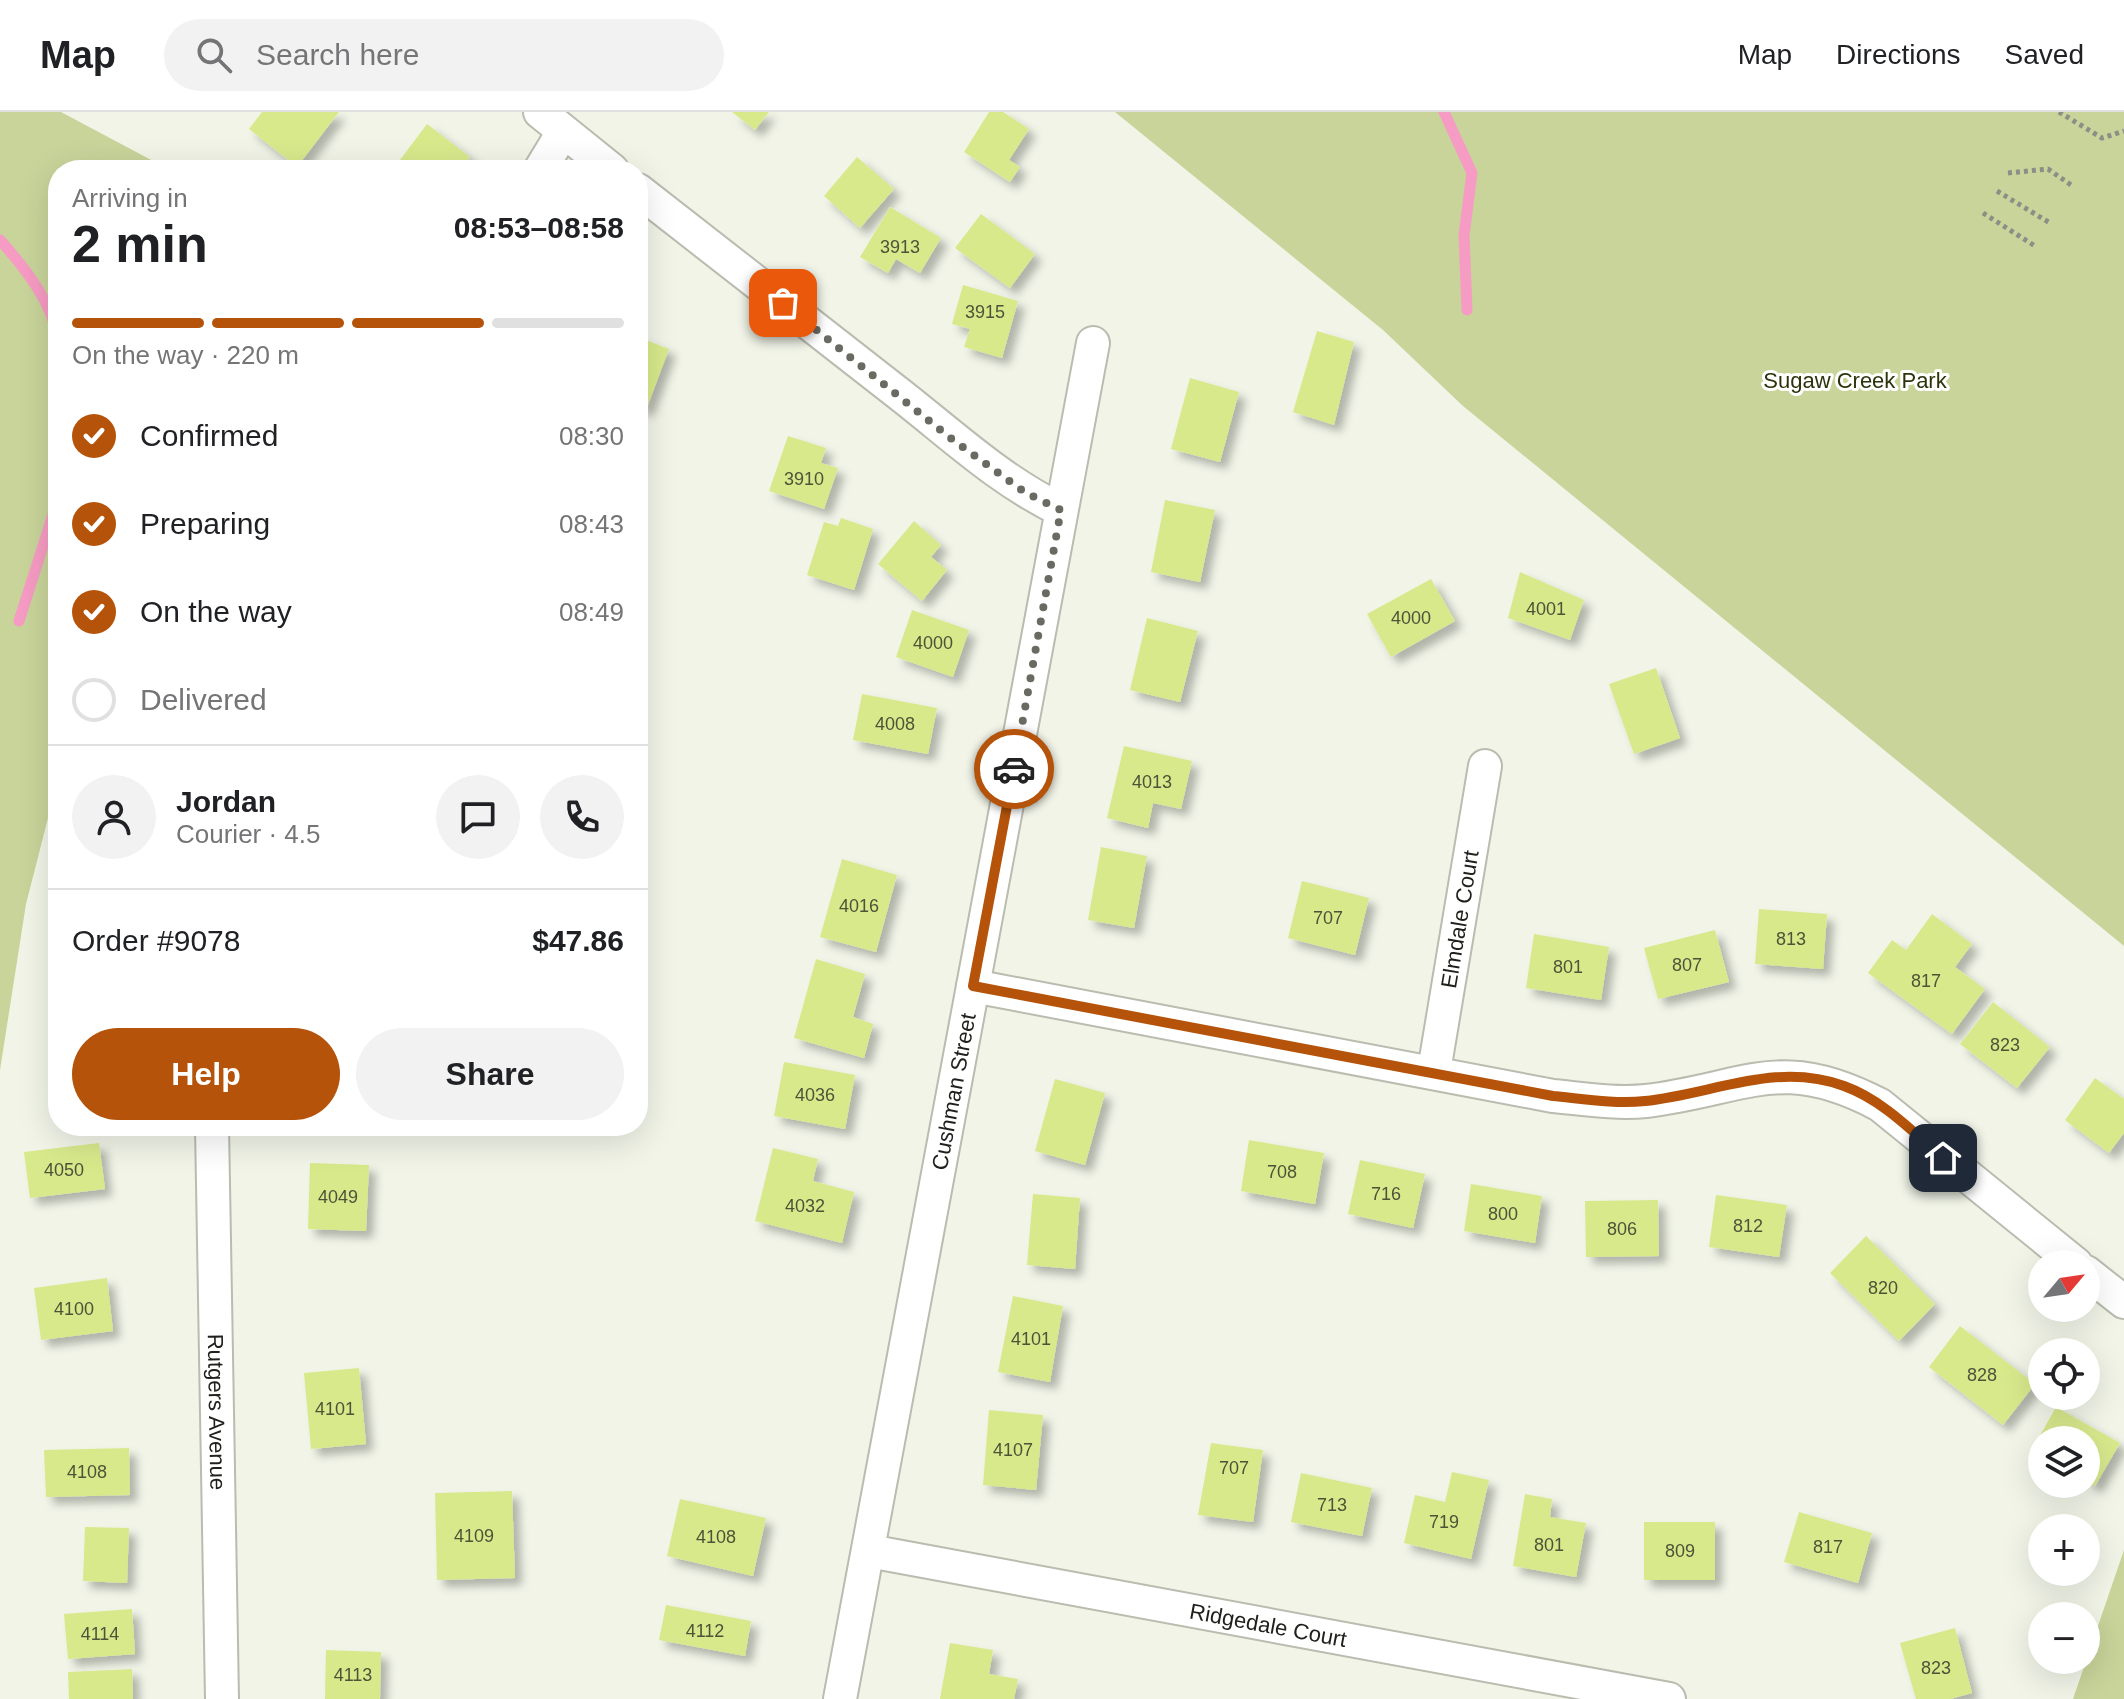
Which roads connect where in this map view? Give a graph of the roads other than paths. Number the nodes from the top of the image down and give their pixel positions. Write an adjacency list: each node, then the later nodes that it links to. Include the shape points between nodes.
1 (551, 122): 2 (street); 3 (street)
2 (542, 160)
3 (599, 160)
4 (648, 198): 6 (street, via 953,440 1026,493)
5 (1093, 343): 6 (street, Cushman Street)
6 (1061, 510): 8 (street, Cushman Street)
7 (1485, 766): 9 (street, Elmdale Court)
8 (973, 986): 9 (street); 14 (street, Cushman Street)
9 (1434, 1071): 11 (street, via 1553,1096 1615,1102 1691,1093 1754,1077 1800,1076 1844,1086 1880,1105)
10 (212, 1136): 15 (street, Rutgers Avenue)
11 (2059, 1250)
12 (2100, 1283): 13 (street)
13 (2124, 1302)
14 (869, 1551): 16 (street, Cushman Street); 17 (street, Ridgedale Court)
15 (222, 1699)
16 (840, 1699)
17 (1669, 1699)

